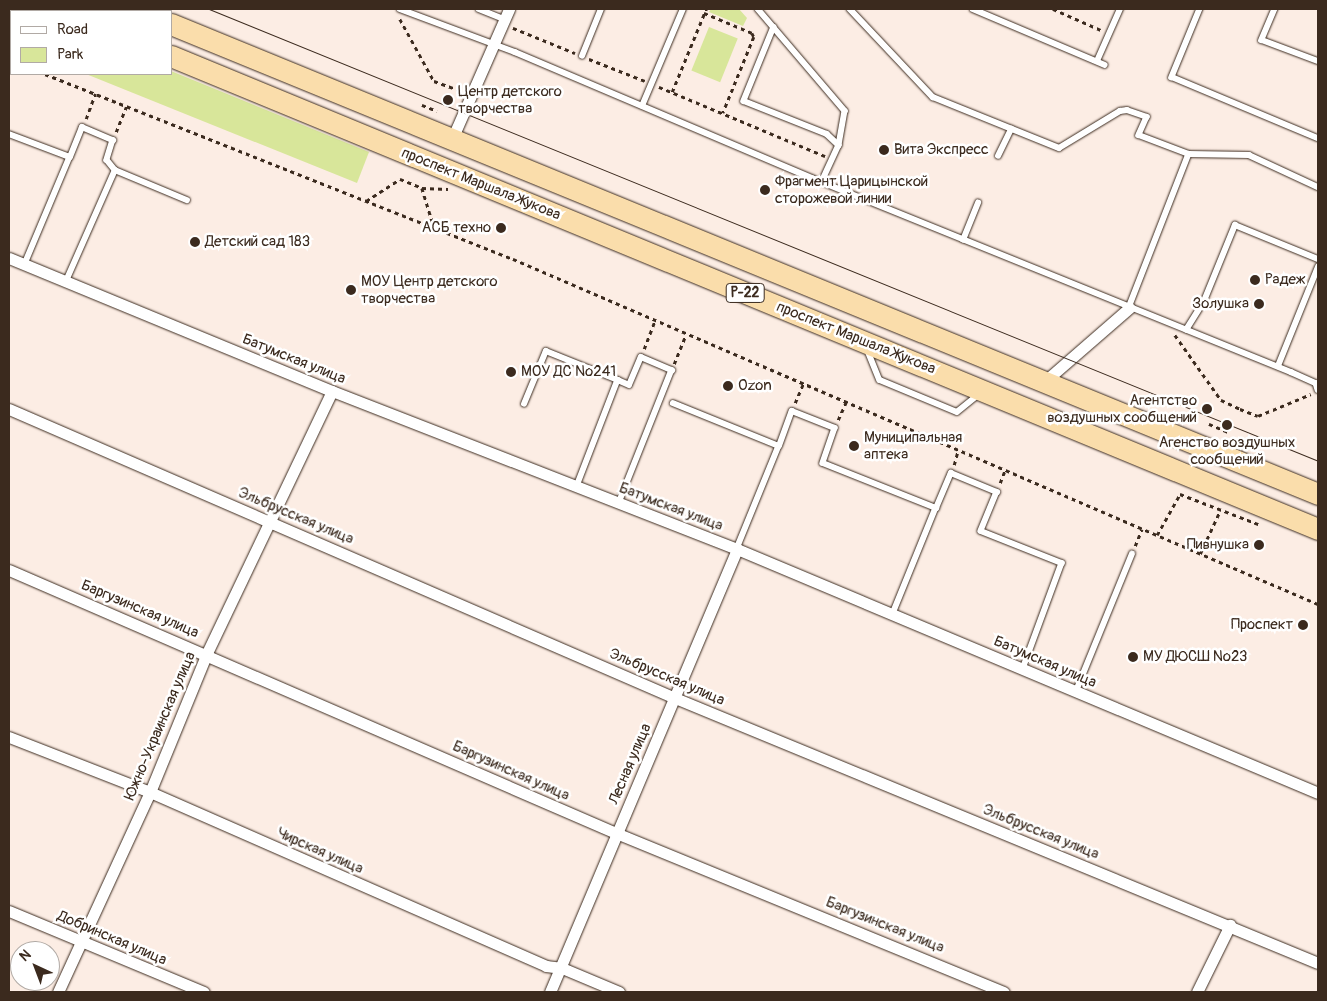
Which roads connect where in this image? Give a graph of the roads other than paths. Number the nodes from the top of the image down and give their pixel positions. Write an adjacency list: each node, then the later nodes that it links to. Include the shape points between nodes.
1 (400, 9): 14 (lane)
2 (480, 9): 11 (lane)
3 (600, 9): 16 (lane)
4 (683, 9): 20 (lane)
5 (758, 9): 13 (lane)
6 (850, 9): 21 (lane, via 933,97)
7 (973, 9): 18 (lane)
8 (1120, 9): 18 (lane)
9 (1200, 9): 23 (lane, via 1172,78)
10 (1275, 9): 17 (lane, via 1262,40)
11 (505, 17): 14 (street)
12 (172, 24): 24 (highway, проспект Маршала Жукова / Р-22)
13 (774, 27): 25 (lane, via 845,111); 25 (lane, via 744,101 827,134)
14 (493, 45): 20 (lane); 24 (street)
15 (172, 56): 42 (highway, проспект Маршала Жукова / Р-22)
16 (582, 56)
17 (1318, 61)
18 (1097, 62): 19 (lane)
19 (1105, 64)
20 (642, 106): 30 (lane)
21 (1011, 129): 26 (lane, via 1059,148 1120,110 1127,110 1147,117 1139,135); 27 (lane)
22 (9, 134): 28 (lane)
23 (1318, 138)
24 (452, 139): 45 (highway, проспект Маршала Жукова / Р-22)
25 (839, 145): 30 (lane)
26 (1189, 154): 31 (lane, via 1249,155); 40 (lane)
27 (998, 156)
28 (70, 157): 29 (lane, via 82,127 113,140 107,160); 37 (lane)
29 (115, 170): 32 (lane); 39 (lane)
30 (822, 182): 34 (lane)
31 (1318, 187)
32 (187, 200)
33 (978, 203): 34 (lane)
34 (963, 240): 40 (lane)
35 (9, 258): 37 (street, Батумская улица)
36 (1318, 259): 41 (lane, via 1236,225 1204,302)
37 (25, 264): 39 (street, Батумская улица)
38 (1318, 267): 43 (lane)
39 (66, 282): 47 (street, Батумская улица)
40 (1129, 308): 41 (lane); 45 (street)
41 (1186, 330): 43 (lane)
42 (864, 342): 48 (highway, проспект Маршала Жукова / Р-22); 48 (lane, via 880,380 957,412)
43 (1278, 366): 46 (lane)
44 (618, 380): 51 (lane, via 546,351); 54 (lane); 56 (lane, via 629,384 641,357 672,370)
45 (1044, 382): 55 (highway, проспект Маршала Жукова / Р-22)
46 (1317, 383): 49 (lane)
47 (332, 391): 54 (street, Батумская улица); 58 (street, Южно-Украинская улица)
48 (983, 391): 59 (highway, проспект Маршала Жукова / Р-22)
49 (1318, 391)
50 (673, 403): 53 (lane)
51 (524, 404)
52 (9, 408): 58 (street, Эльбрусская улица)
53 (779, 446): 57 (lane, via 792,411 835,428 822,463); 60 (lane)
54 (578, 486): 56 (street, Батумская улица)
55 (1318, 494)
56 (620, 503): 60 (street, Батумская улица)
57 (936, 508): 63 (lane); 65 (lane, via 951,474 997,492 981,531 1062,563)
58 (270, 522): 64 (street, Южно-Украинская улица); 67 (street, Эльбрусская улица)
59 (1318, 530)
60 (738, 549): 63 (street, Батумская улица); 67 (street, Лесная улица)
61 (1132, 554): 66 (lane)
62 (9, 570): 64 (street, Баргузинская улица)
63 (893, 614): 65 (street, Батумская улица)
64 (207, 653): 69 (street, Южно-Украинская улица); 71 (street, Баргузинская улица)
65 (1023, 669): 66 (street, Батумская улица)
66 (1076, 691): 70 (street, Батумская улица)
67 (675, 698): 71 (street, Лесная улица); 73 (street, Эльбрусская улица)
68 (9, 737): 69 (street, Чирская улица)
69 (150, 792): 74 (street, Южно-Украинская улица); 76 (street, Чирская улица, via 537,962)
70 (1318, 793)
71 (616, 833): 76 (street, Лесная улица); 81 (street, Баргузинская улица)
72 (9, 911): 74 (street, Добринская улица)
73 (1230, 925): 75 (street, Эльбрусская улица); 82 (street)
74 (82, 941): 77 (street, Южно-Украинская улица); 78 (street, Добринская улица)
75 (1318, 963)
76 (562, 968): 79 (street, Лесная улица); 80 (street, Чирская улица)
77 (58, 992)
78 (204, 992)
79 (550, 992)
80 (619, 992)
81 (1004, 992)
82 (1197, 992)

